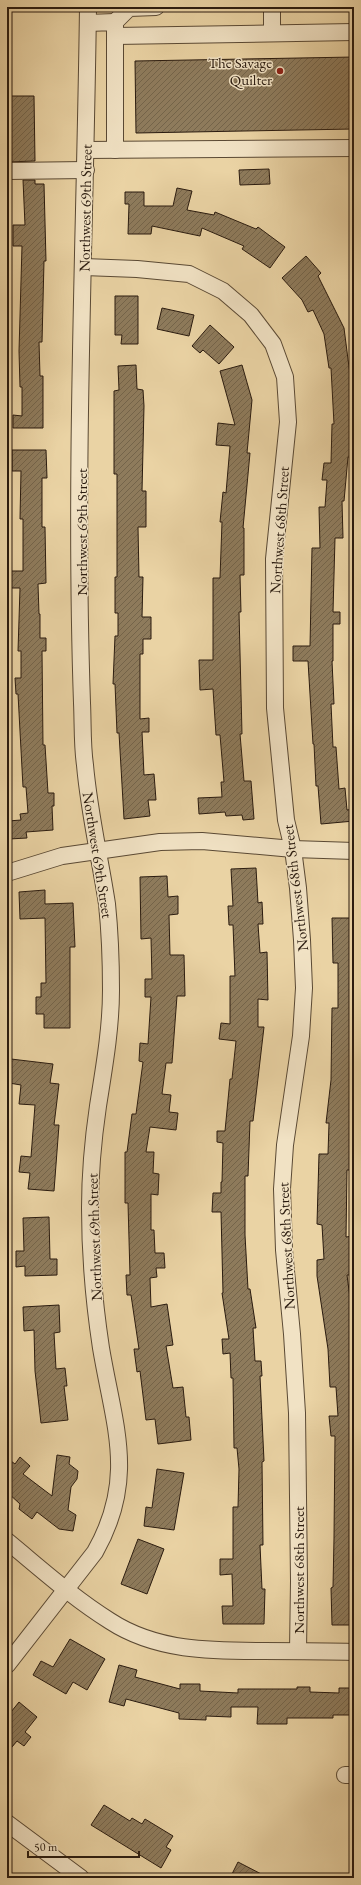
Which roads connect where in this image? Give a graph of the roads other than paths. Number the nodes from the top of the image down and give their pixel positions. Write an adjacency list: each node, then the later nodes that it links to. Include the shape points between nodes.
1 (156, 7): 4 (street, via 129,8)
2 (272, 7): 6 (street)
3 (88, 15): 4 (street); 8 (street, Northwest 69th Street)
4 (115, 29): 6 (street); 9 (street)
5 (354, 32): 6 (street)
6 (272, 34)
7 (354, 148): 9 (street)
8 (86, 150): 9 (street); 10 (street, Northwest 69th Street)
9 (115, 150)
10 (86, 170): 11 (street); 12 (street, Northwest 69th Street)
11 (7, 171)
12 (84, 267): 13 (street, Northwest 68th Street, via 189,274 223,291 251,315 273,344 285,377 288,422 274,559 275,708 286,820); 14 (street, Northwest 69th Street, via 80,534 82,696 84,764)
13 (293, 849): 14 (street, via 202,841 160,842); 15 (street); 19 (street, Northwest 68th Street, via 304,988 301,1036 285,1145 282,1189 284,1250 297,1413)
14 (97, 850): 16 (street, via 62,856); 18 (street, Northwest 69th Street, via 110,937 111,995 110,1031 94,1143 90,1211 93,1280 116,1431 120,1480 113,1515 106,1532 95,1552)
15 (354, 851)
16 (7, 873)
17 (7, 1541): 18 (street)
18 (65, 1589): 19 (street, via 110,1622 161,1643 212,1651); 21 (street, Northwest 69th Street)
19 (298, 1651): 20 (street)
20 (354, 1652)
21 (7, 1665)
22 (7, 1823): 23 (street)
23 (81, 1878)

